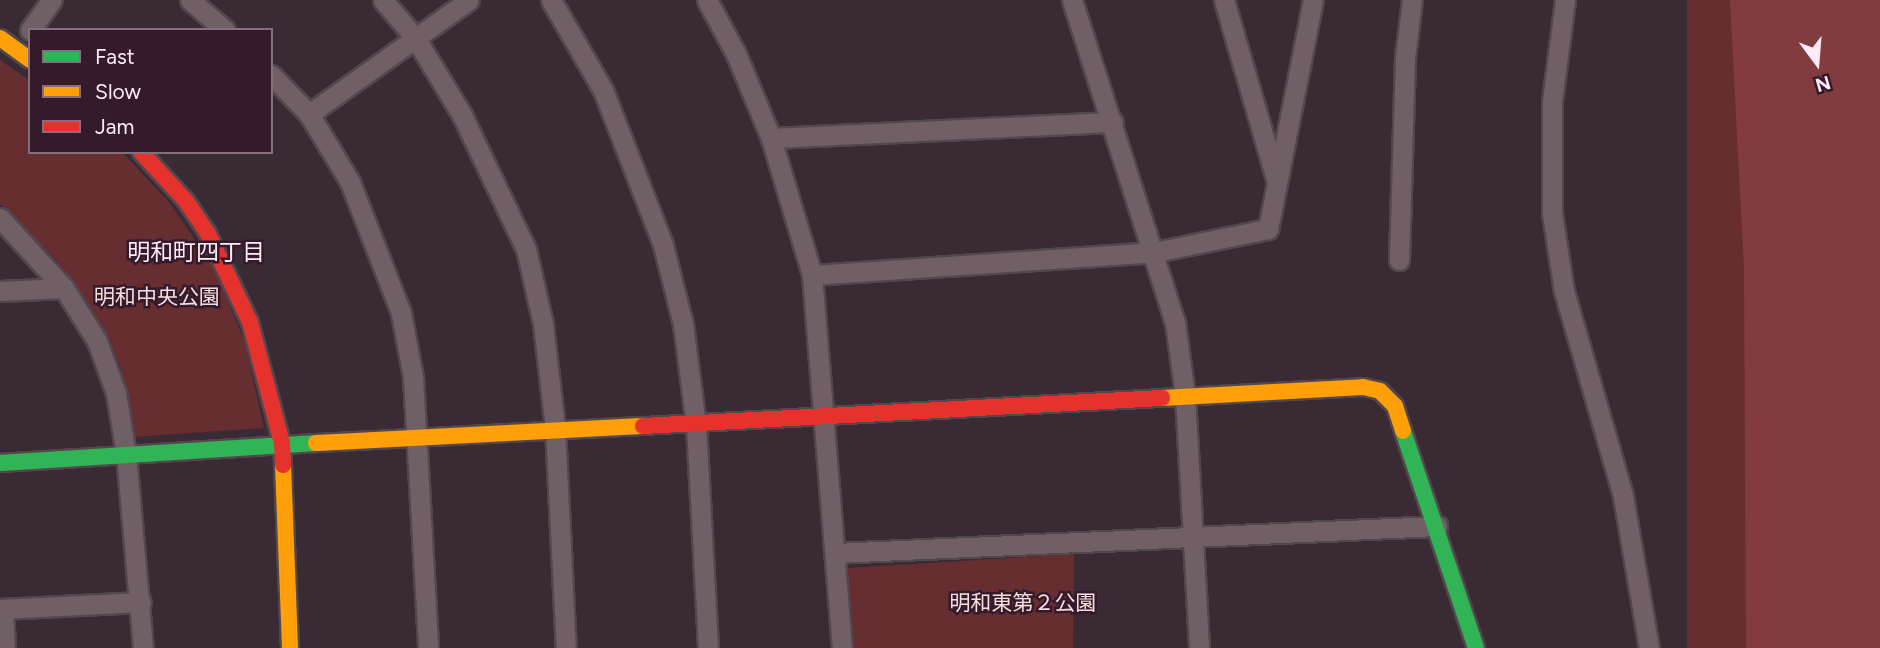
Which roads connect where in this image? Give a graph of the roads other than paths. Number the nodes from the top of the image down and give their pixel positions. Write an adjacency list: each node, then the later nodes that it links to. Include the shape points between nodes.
1 (51, 0): 12 (street)
2 (190, 0): 13 (street)
3 (383, 0): 15 (street)
4 (468, 0): 15 (street)
5 (551, 0): 31 (street, via 603,90 663,245 683,324)
6 (708, 0): 20 (street)
7 (1072, 0): 19 (street)
8 (1224, 0): 22 (street)
9 (1313, 0): 22 (street)
10 (1412, 0): 25 (street, via 1405,57)
11 (1565, 0): 51 (street, via 1552,103 1552,213 1564,291 1623,496)
12 (31, 28)
13 (223, 28)
14 (28, 33): 16 (street)
15 (416, 39): 18 (street); 32 (street, via 461,115 526,249 543,324)
16 (15, 49)
17 (273, 77): 18 (street)
18 (309, 114): 33 (street, via 350,182 401,313 413,377)
19 (1113, 122): 20 (street); 24 (street)
20 (771, 138): 26 (street)
21 (143, 154): 34 (street, via 186,201 229,272 250,322)
22 (1277, 184): 24 (street, via 1268,229)
23 (0, 218): 27 (street)
24 (1155, 252): 26 (street); 29 (street, via 1175,322)
25 (1399, 260)
26 (812, 275): 30 (street)
27 (64, 288): 28 (street); 35 (street, via 97,341 116,393)
28 (0, 291)
29 (1185, 396): 30 (street); 37 (street, via 1363,387 1380,391 1395,406); 38 (street)
30 (827, 414): 31 (street); 39 (street)
31 (696, 425): 32 (street); 47 (street)
32 (555, 427): 33 (street); 46 (street)
33 (416, 437): 34 (street); 45 (street)
34 (282, 443): 35 (street); 44 (street)
35 (126, 454): 36 (street); 40 (street)
36 (0, 463)
37 (1437, 526): 38 (street); 50 (street)
38 (1194, 535): 39 (street); 49 (street)
39 (835, 552): 48 (street)
40 (141, 602): 41 (street); 43 (street)
41 (1, 609): 42 (street)
42 (5, 648)
43 (143, 648)
44 (290, 648)
45 (428, 648)
46 (566, 648)
47 (708, 648)
48 (842, 648)
49 (1199, 648)
50 (1476, 648)
51 (1649, 648)

